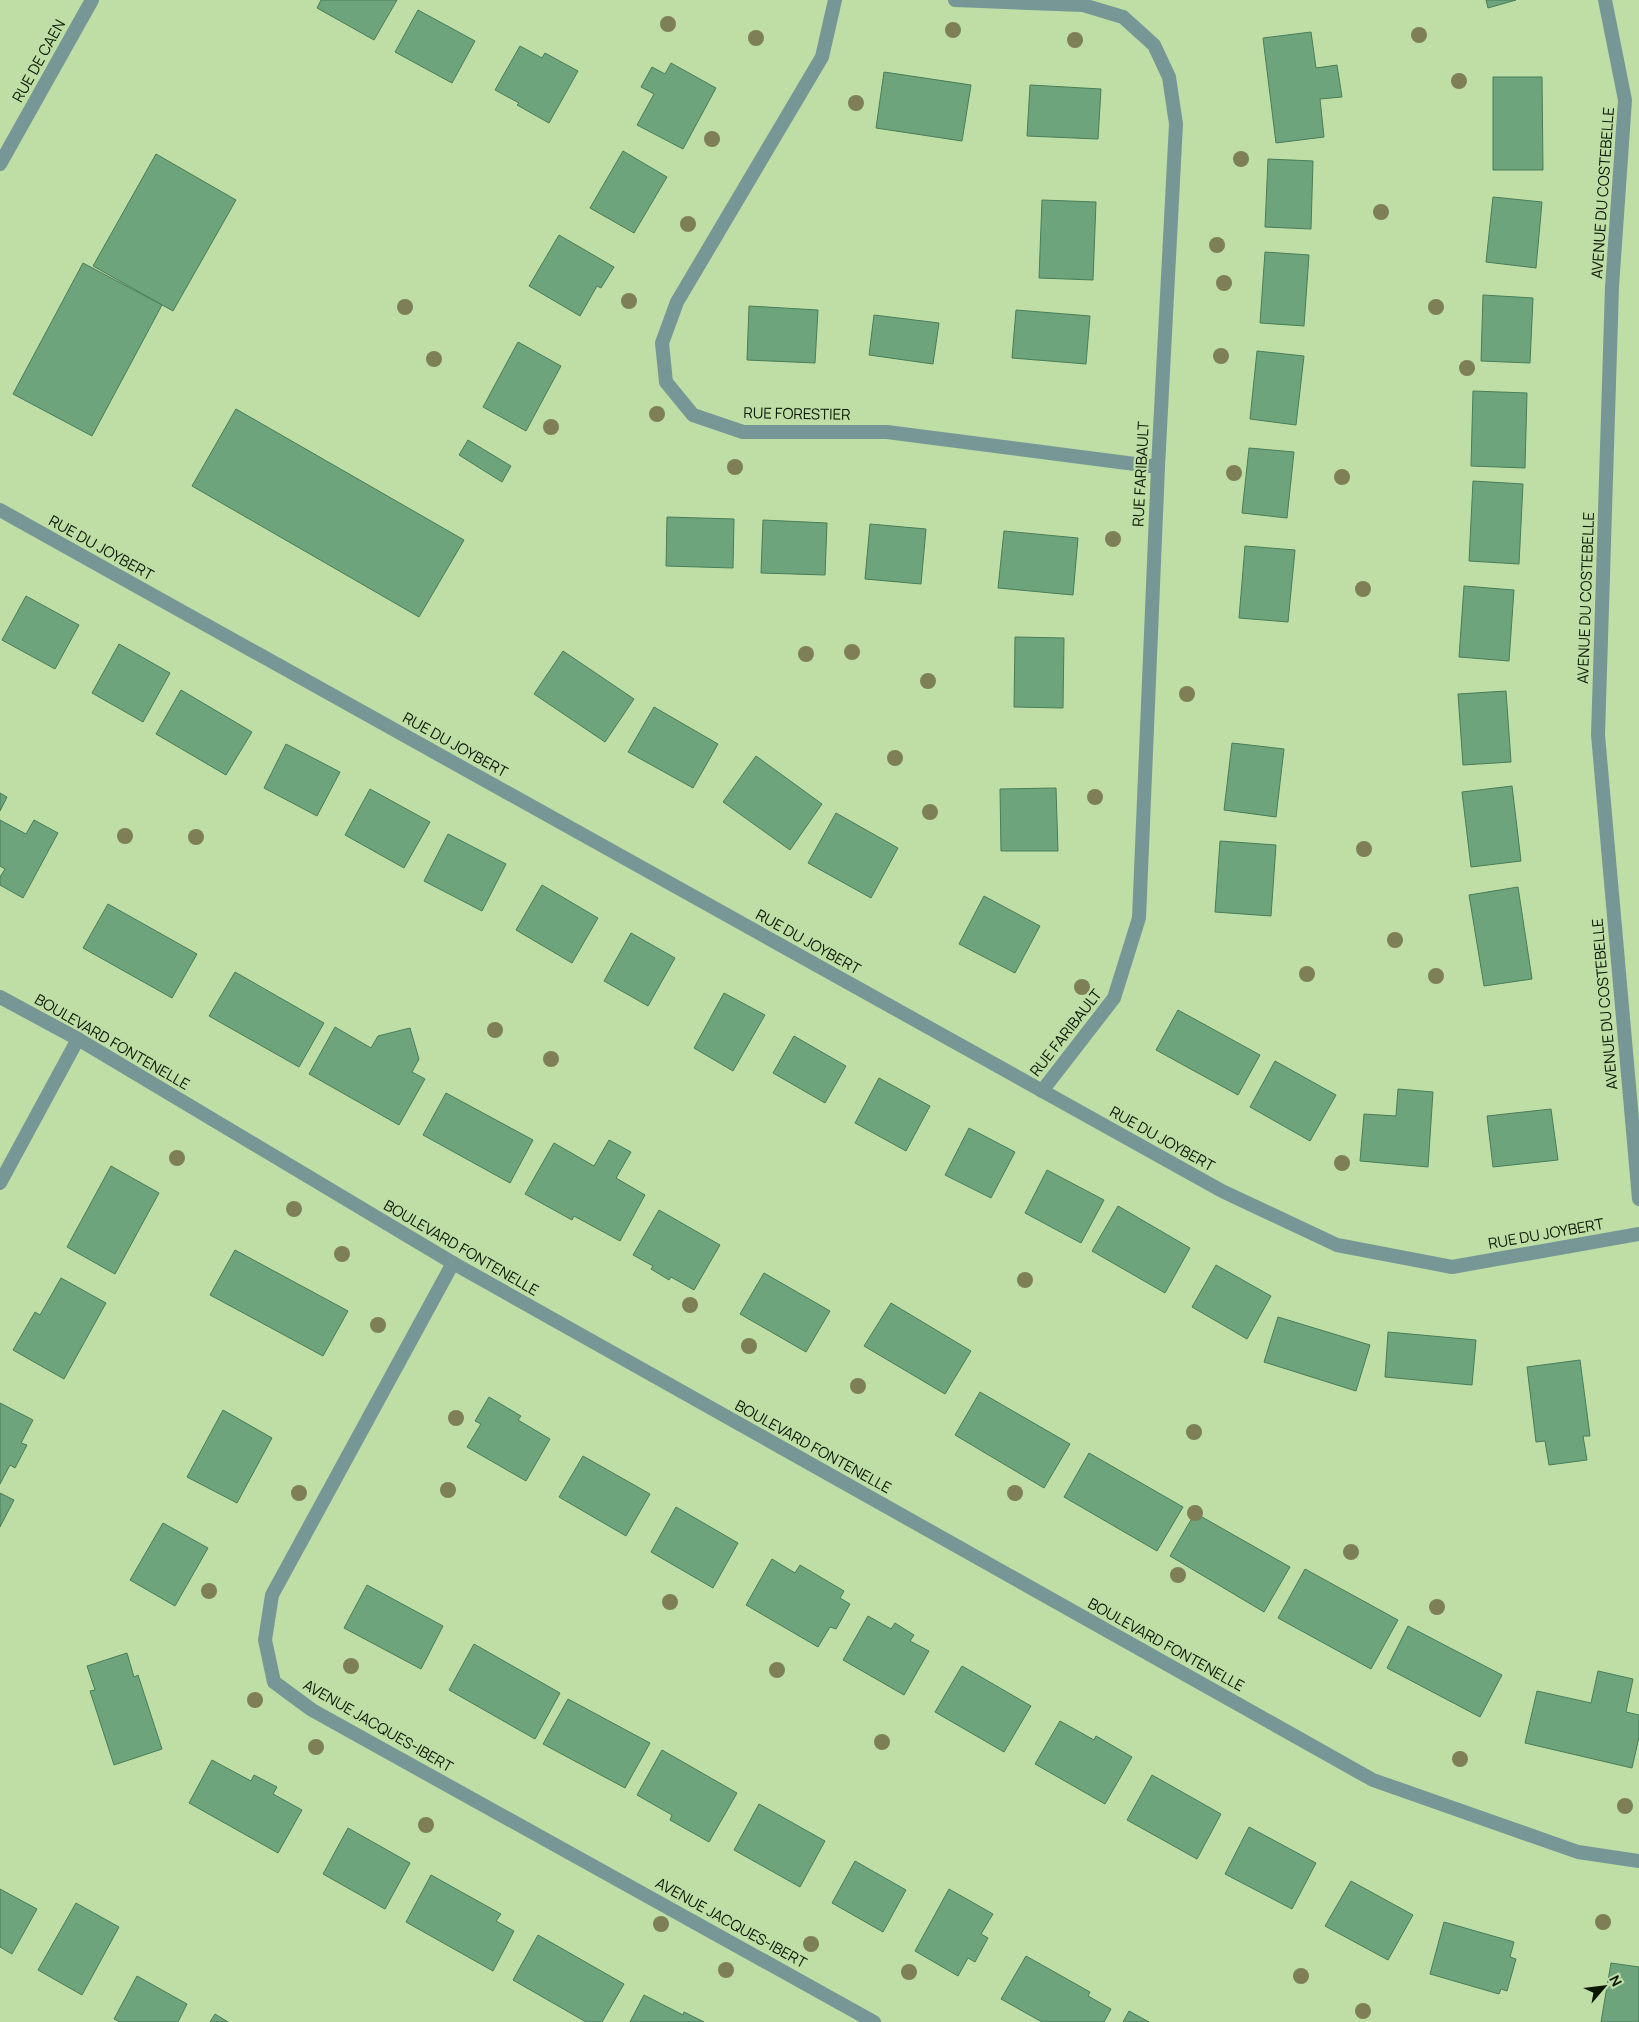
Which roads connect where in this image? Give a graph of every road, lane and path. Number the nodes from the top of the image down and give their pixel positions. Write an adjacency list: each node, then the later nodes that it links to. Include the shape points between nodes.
1 (92, 0): 5 (street, RUE DE CAEN)
2 (835, 0): 6 (street, RUE FORESTIER, via 822,57 677,302 662,343 666,382 693,414 743,432 887,432)
3 (955, 0): 6 (street, RUE FARIBAULT, via 1083,5 1123,17 1154,45 1168,78 1176,124)
4 (1605, 0): 12 (street, AVENUE DU COSTEBELLE, via 1625,100 1612,287 1598,735)
5 (0, 164)
6 (1158, 467): 10 (street, RUE FARIBAULT, via 1139,918 1114,998)
7 (0, 510): 10 (street, RUE DU JOYBERT)
8 (0, 997): 9 (street, BOULEVARD FONTENELLE)
9 (78, 1039): 11 (street); 14 (street, BOULEVARD FONTENELLE)
10 (1042, 1091): 13 (street, RUE DU JOYBERT, via 1222,1190 1337,1245 1452,1267)
11 (0, 1183)
12 (1639, 1199)
13 (1639, 1234)
14 (453, 1263): 15 (street, BOULEVARD FONTENELLE, via 1373,1780 1578,1852); 16 (street, AVENUE JACQUES-IBERT, via 272,1595 265,1640 274,1682 312,1710)
15 (1639, 1860)
16 (874, 2022)

